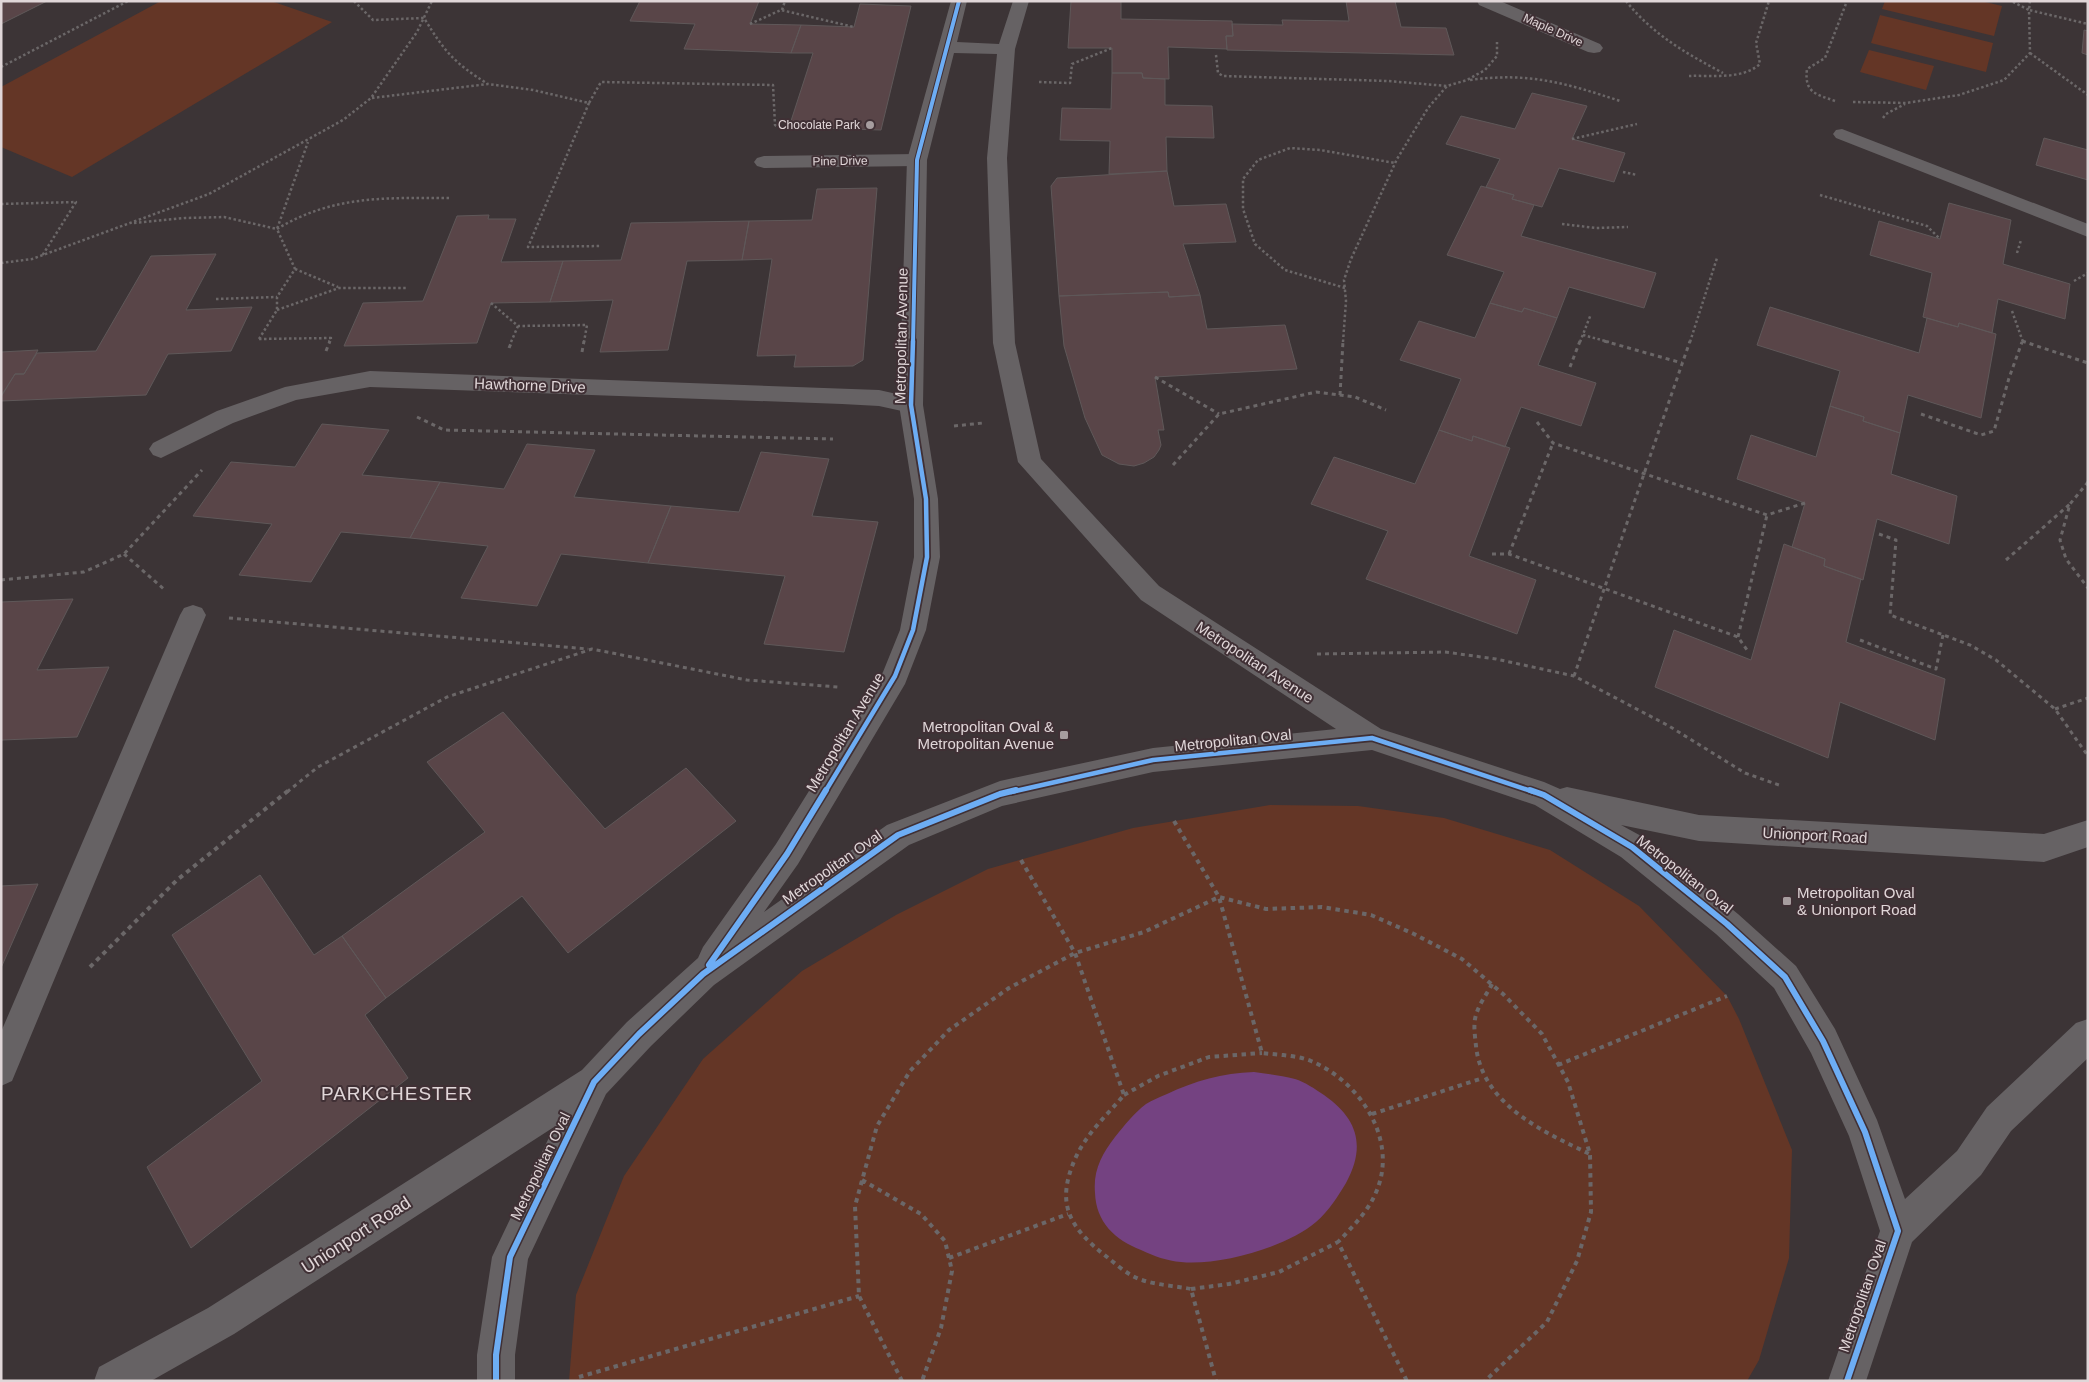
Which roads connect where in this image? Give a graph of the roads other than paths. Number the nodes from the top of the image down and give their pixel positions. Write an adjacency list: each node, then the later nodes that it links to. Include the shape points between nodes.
1 (959, 1): 4 (street, Metropolitan Avenue)
2 (1021, 1): 6 (street, Metropolitan Avenue)
3 (1485, 1): 5 (street, Maple Drive)
4 (946, 47): 6 (street); 8 (street, Metropolitan Avenue)
5 (1594, 48)
6 (1006, 49): 14 (street, Metropolitan Avenue, via 997,158 1002,325 1030,462 1150,593)
7 (1842, 134): 10 (lane)
8 (917, 160): 9 (street, Pine Drive); 11 (street, Metropolitan Avenue)
9 (764, 162)
10 (2088, 231)
11 (911, 405): 12 (street, Hawthorne Drive, via 879,398 842,396 370,379 293,393 225,417); 17 (street, Metropolitan Avenue, via 926,499 927,557 913,630 895,676 787,854)
12 (161, 449)
13 (192, 615): 18 (lane)
14 (1372, 738): 15 (street, Metropolitan Oval); 17 (street, Metropolitan Oval, via 1153,760 1000,794 898,835)
15 (1544, 795): 16 (street, Unionport Road, via 1699,828 2044,848); 22 (street, Metropolitan Oval, via 1632,847 1727,924 1784,977 1823,1041 1865,1132)
16 (2088, 834)
17 (703, 974): 21 (street, Metropolitan Oval)
18 (9, 1035): 20 (lane)
19 (2088, 1035): 22 (street, via 1999,1119 1970,1163)
20 (1, 1070)
21 (594, 1082): 23 (street, Unionport Road, via 221,1321); 24 (street, Metropolitan Oval, via 510,1256 496,1355)
22 (1898, 1231): 25 (street, Metropolitan Oval)
23 (113, 1381)
24 (496, 1381)
25 (1847, 1381)

